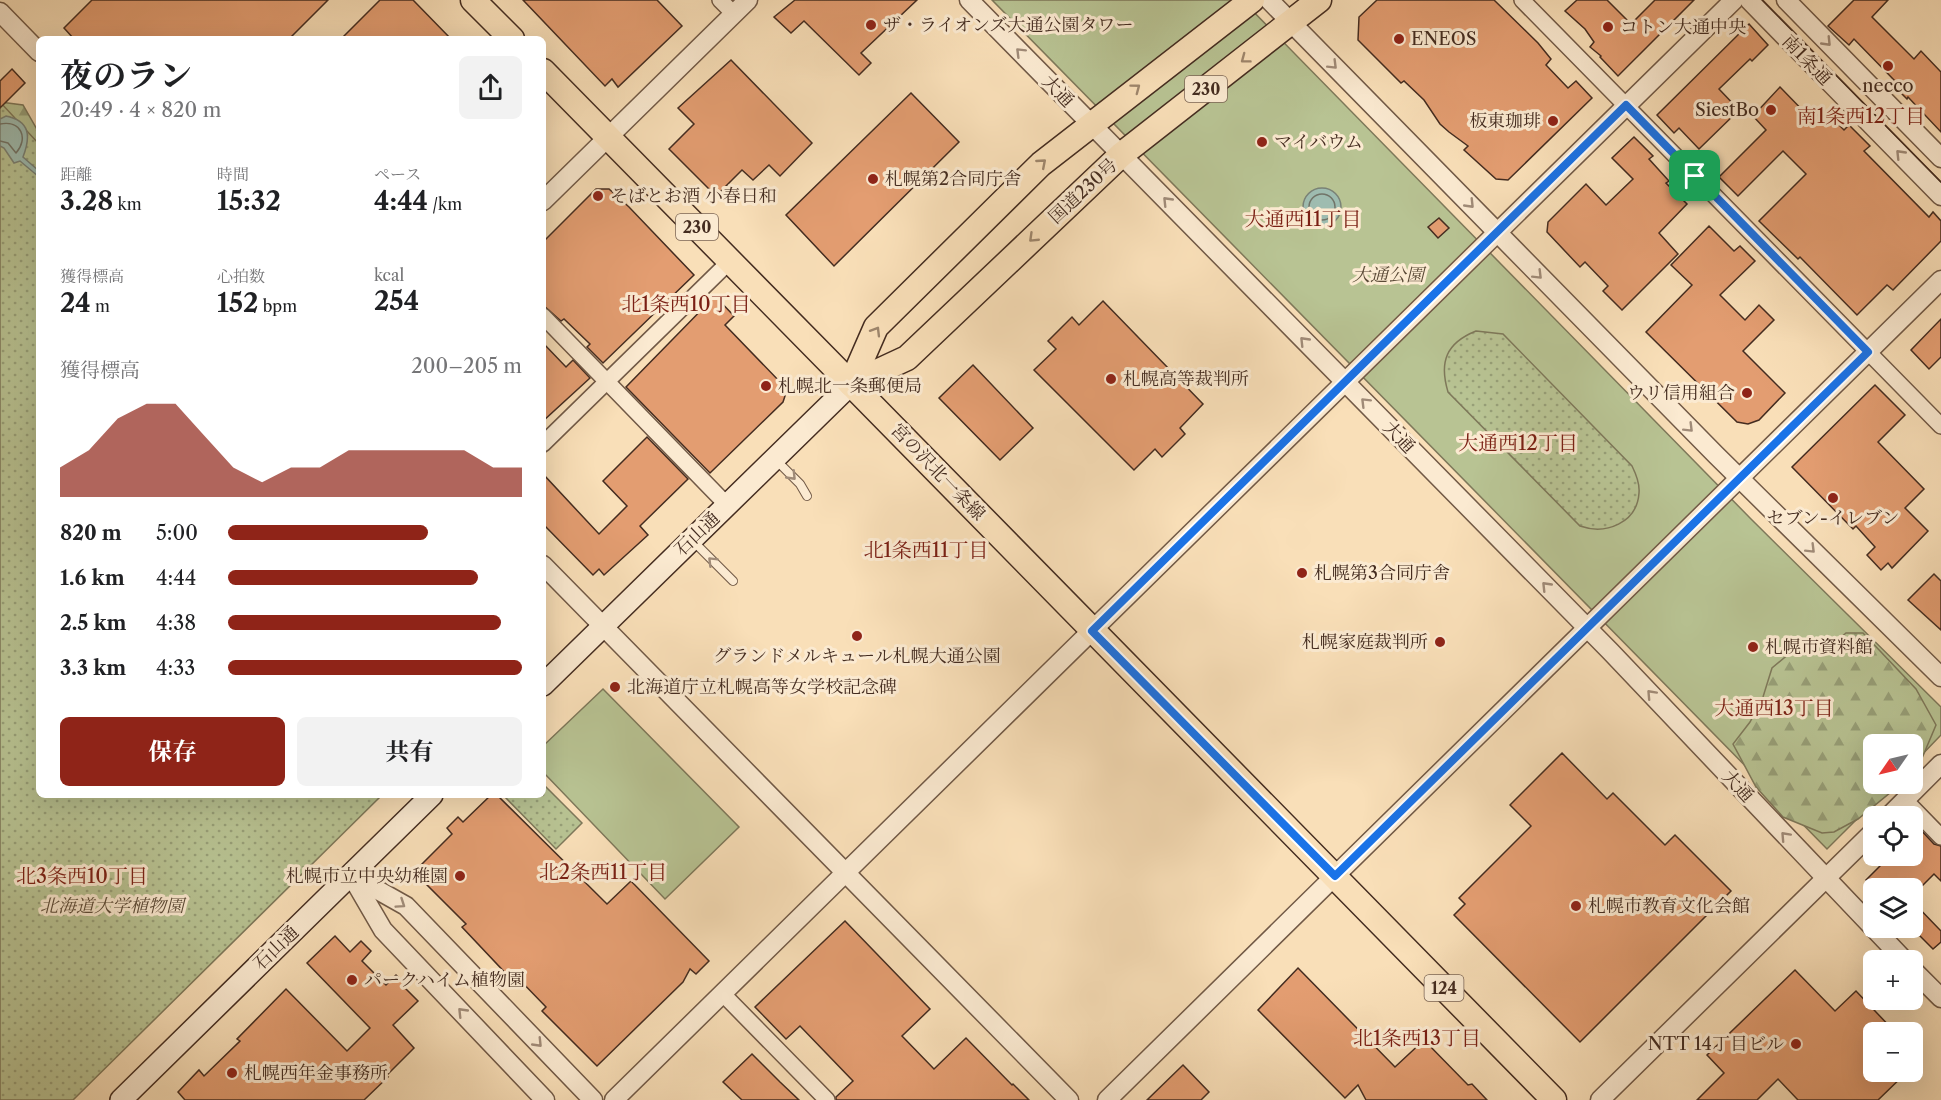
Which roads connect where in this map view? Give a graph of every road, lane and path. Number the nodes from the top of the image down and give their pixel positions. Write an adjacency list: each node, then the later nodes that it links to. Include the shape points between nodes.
1 (473, 0): 15 (main road)
2 (720, 0): 13 (street)
3 (748, 0): 13 (street)
4 (969, 0): 19 (street, 大通, one-way to 4)
5 (1252, 0): 19 (main road, 230, one-way to 5)
6 (1269, 0): 14 (street)
7 (1319, 0): 14 (main road, 国道230号 / 230)
8 (1522, 0): 18 (street)
9 (1734, 0): 18 (street)
10 (1749, 0): 23 (street, 南1条通, one-way to 10)
11 (1786, 0): 22 (street, 南1条通, one-way to 22)
12 (0, 12): 16 (street)
13 (734, 14): 20 (street)
14 (1292, 23): 21 (main road, 国道230号 / 230, one-way to 21); 25 (street, one-way to 25)
15 (509, 36)
16 (36, 49)
17 (546, 74): 20 (main road, 230)
18 (1626, 105): 25 (street); 29 (street)
19 (1090, 124): 21 (street, 大通); 32 (main road, 230, one-way to 19, via 876,327 1041,164)
20 (608, 137): 24 (street); 26 (main road, 230)
21 (1121, 155): 31 (street, 大通, one-way to 21); 32 (main road, 国道230号 / 230, one-way to 32, via 907,358)
22 (1941, 158)
23 (1941, 196)
24 (546, 198)
25 (1497, 232): 31 (street); 36 (street, one-way to 36)
26 (730, 261): 30 (street); 32 (main road, 230)
27 (1941, 280): 29 (street)
28 (546, 319): 30 (street)
29 (1868, 352): 33 (street); 36 (street)
30 (607, 381): 34 (street); 38 (street)
31 (1345, 382): 43 (street, 大通, one-way to 31); 44 (street)
32 (851, 384): 35 (main road, 石山通); 44 (main road, 宮の沢北一条線 / 124)
33 (1941, 426)
34 (546, 441)
35 (774, 458): 37 (lane, one-way to 37); 38 (main road, 石山通)
36 (1740, 478): 43 (street); 45 (street, one-way to 45)
37 (807, 496)
38 (727, 505): 39 (main road, 石山通)
39 (691, 540): 41 (lane, one-way to 39); 42 (main road, 石山通)
40 (546, 568): 42 (street)
41 (733, 581)
42 (603, 626): 46 (main road, 石山通); 53 (street)
43 (1587, 628): 55 (street); 56 (street, 大通, one-way to 43)
44 (1092, 631): 53 (street); 55 (main road, 宮の沢北一条線 / 124)
45 (1941, 677)
46 (546, 682)
47 (1941, 764): 49 (street)
48 (429, 798): 54 (main road, 石山通)
49 (1905, 800): 50 (street); 51 (street)
50 (1899, 806)
51 (1941, 837)
52 (1863, 842): 56 (street)
53 (845, 873): 59 (street); 66 (street)
54 (351, 874): 61 (main road, 石山通); 62 (street, one-way to 54, via 383,930); 63 (street, one-way to 63, via 406,906)
55 (1335, 876): 67 (street); 68 (main road, 宮の沢北一条線 / 124)
56 (1825, 878): 57 (street, 大通); 69 (street)
57 (1894, 950)
58 (1923, 980): 60 (street)
59 (722, 993): 64 (street); 65 (street)
60 (1941, 998)
61 (121, 1100)
62 (546, 1100)
63 (593, 1100)
64 (614, 1100)
65 (827, 1100)
66 (1069, 1100)
67 (1107, 1100)
68 (1554, 1100)
69 (1600, 1100)

